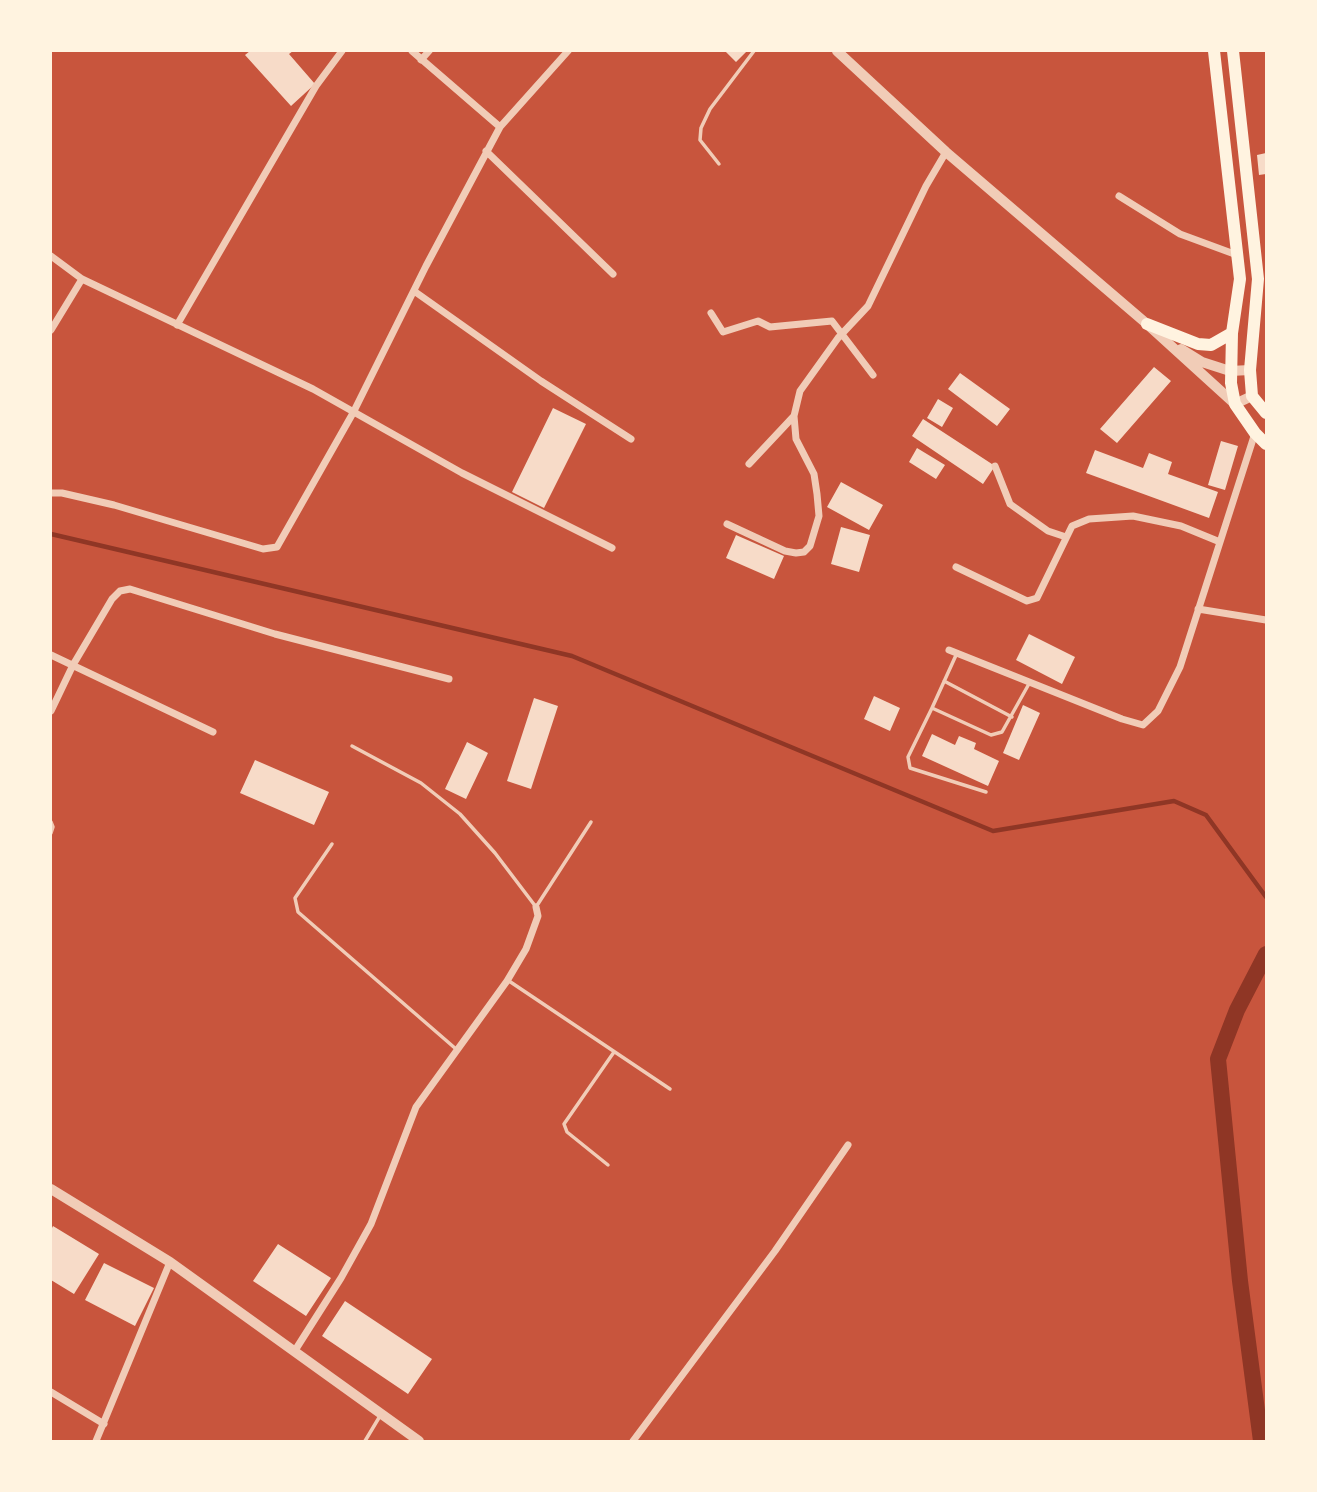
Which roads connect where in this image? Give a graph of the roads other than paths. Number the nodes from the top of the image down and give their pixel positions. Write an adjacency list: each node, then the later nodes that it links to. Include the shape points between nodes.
1 (342, 51): 22 (street, via 316,86)
2 (412, 51): 9 (street)
3 (429, 51): 9 (street)
4 (568, 51): 10 (street)
5 (754, 51): 13 (lane, via 701,128 699,140)
6 (837, 51): 12 (street)
7 (1214, 51): 15 (main road)
8 (1233, 51): 26 (main road, via 1258,279)
9 (421, 60): 10 (street)
10 (500, 127): 11 (street)
11 (486, 151): 17 (street); 19 (street)
12 (946, 152): 21 (street); 24 (street, via 868,306)
13 (719, 164)
14 (1119, 196): 15 (street, via 1180,234)
15 (1237, 255): 25 (main road, via 1240,279)
16 (51, 256): 18 (street)
17 (613, 274)
18 (82, 279): 22 (street); 23 (street)
19 (414, 291): 31 (street); 35 (street)
20 (711, 313): 24 (street, via 723,332 758,321 770,327 831,321)
21 (1147, 324): 25 (main road, via 1198,344 1211,345); 27 (street, via 1202,362); 30 (street)
22 (177, 325): 31 (street, via 313,389)
23 (51, 330)
24 (843, 333): 28 (street); 33 (street, via 800,391)
25 (1232, 333): 27 (main road)
26 (1250, 370): 27 (street); 29 (main road)
27 (1230, 371): 30 (main road)
28 (873, 375)
29 (1252, 396): 30 (street); 32 (main road)
30 (1235, 404): 34 (main road)
31 (353, 413): 39 (street, via 277,547 263,549 114,505); 43 (street)
32 (1266, 413)
33 (794, 416): 37 (street); 40 (street, via 796,439 814,474 817,494 819,516 810,546 804,552 785,551)
34 (1255, 433): 36 (main road); 42 (street)
35 (631, 439)
36 (1266, 444)
37 (749, 464)
38 (995, 466): 41 (street, via 1010,504 1048,531)
39 (51, 493)
40 (727, 524)
41 (1066, 537): 42 (street, via 1072,526 1089,519 1133,516 1181,526); 44 (street, via 1037,598 1027,601)
42 (1220, 542): 45 (street)
43 (612, 548)
44 (956, 567)
45 (1198, 609): 46 (street); 52 (street, via 1180,667 1158,711 1143,725)
46 (1266, 620)
47 (953, 652): 51 (lane); 52 (street)
48 (51, 654): 49 (street)
49 (73, 665): 50 (street, via 112,599 130,589 275,634); 54 (street); 56 (street)
50 (449, 679)
51 (944, 681): 53 (lane); 55 (lane)
52 (1030, 682): 55 (lane)
53 (932, 708): 55 (lane, via 995,736); 58 (lane, via 908,757 910,768)
54 (51, 711)
55 (1012, 717)
56 (213, 733)
57 (352, 746): 63 (lane, via 421,783 460,814)
58 (986, 792)
59 (51, 821): 61 (lane)
60 (591, 821): 63 (lane)
61 (51, 833)
62 (332, 844): 65 (lane, via 295,898 298,912)
63 (536, 907): 64 (street, via 536,927)
64 (507, 981): 65 (street); 66 (lane)
65 (456, 1049): 72 (street, via 416,1107 370,1224)
66 (614, 1052): 67 (lane); 69 (lane, via 564,1124 566,1132)
67 (670, 1089)
68 (848, 1146): 79 (street)
69 (608, 1165)
70 (51, 1189): 71 (street)
71 (170, 1262): 72 (street); 75 (street)
72 (294, 1352): 74 (street)
73 (51, 1392): 75 (street)
74 (381, 1414): 77 (lane); 78 (street)
75 (104, 1424): 76 (street)
76 (96, 1441)
77 (365, 1441)
78 (419, 1441)
79 (633, 1441)

